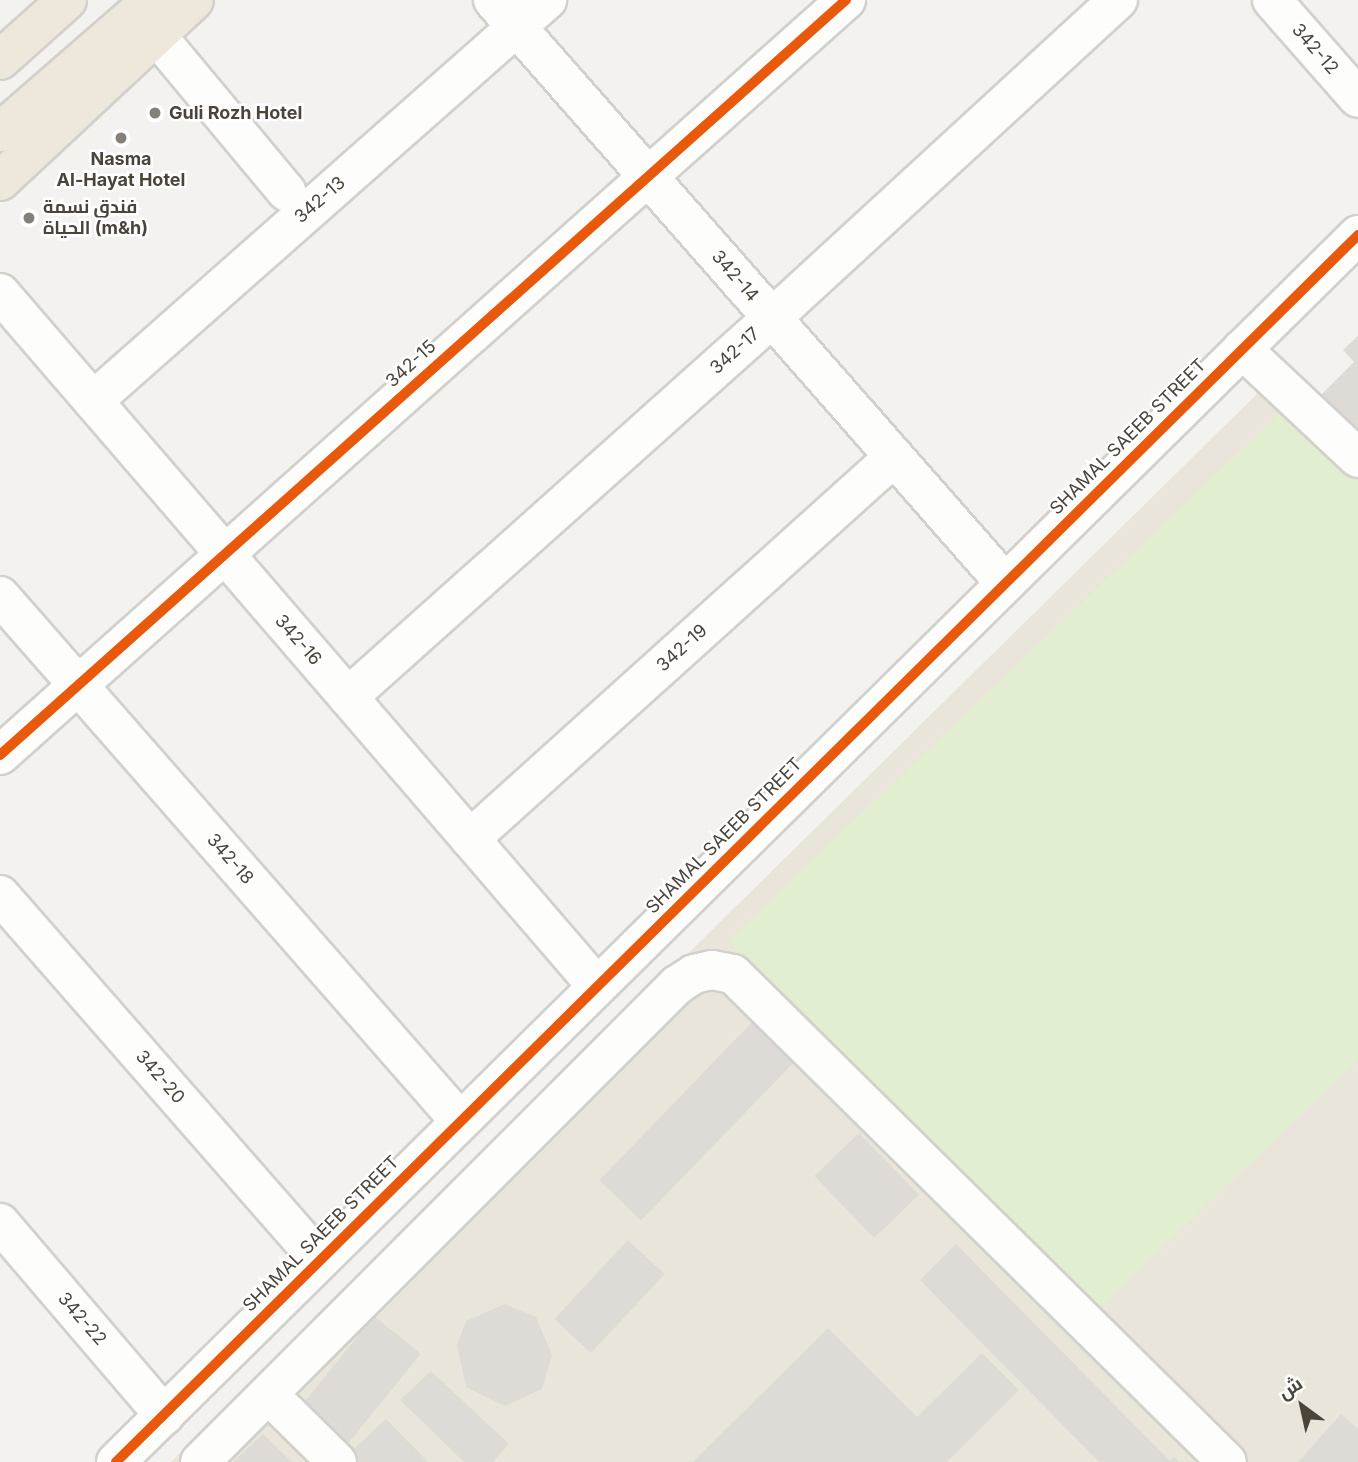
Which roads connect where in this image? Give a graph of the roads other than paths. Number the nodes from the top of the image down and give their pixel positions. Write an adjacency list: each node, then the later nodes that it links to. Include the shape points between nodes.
1 (67, 0): 9 (highway)
2 (194, 0): 8 (highway)
3 (547, 0): 7 (street, 342-13)
4 (846, 0): 12 (street, 342-15)
5 (1118, 0): 17 (street, 342-17)
6 (1272, 0): 10 (street, 342-12)
7 (505, 14): 12 (street, 342-14); 19 (street, 342-13)
8 (154, 17): 11 (highway); 13 (highway); 14 (street)
9 (0, 60)
10 (1358, 98)
11 (0, 132)
12 (648, 177): 17 (street, 342-14); 22 (street, 342-15)
13 (0, 181)
14 (287, 192)
15 (1358, 234): 18 (street, SHAMAL SAEEB STREET)
16 (0, 293): 19 (street, 342-16)
17 (772, 318): 20 (street, 342-14); 26 (street, 342-17)
18 (1242, 349): 21 (street); 23 (street, SHAMAL SAEEB STREET)
19 (93, 401): 22 (street, 342-16)
20 (894, 457): 23 (street, 342-14); 28 (street, 342-19)
21 (1358, 458)
22 (225, 554): 25 (street, 342-15); 26 (street, 342-16)
23 (1005, 583): 30 (street, SHAMAL SAEEB STREET)
24 (0, 596): 25 (street, 342-18)
25 (78, 685): 27 (street, 342-15); 31 (street, 342-18)
26 (348, 697): 28 (street, 342-16)
27 (0, 755)
28 (470, 839): 30 (street, 342-16)
29 (0, 895): 33 (street, 342-20)
30 (597, 986): 31 (street, SHAMAL SAEEB STREET)
31 (460, 1121): 33 (street, SHAMAL SAEEB STREET)
32 (0, 1223): 35 (street, 342-22)
33 (320, 1260): 35 (street, SHAMAL SAEEB STREET)
34 (270, 1396): 37 (street); 38 (street); 39 (street, via 677,985 712,970 733,974)
35 (163, 1415): 36 (street, SHAMAL SAEEB STREET)
36 (116, 1462)
37 (201, 1462)
38 (337, 1462)
39 (1227, 1462)

